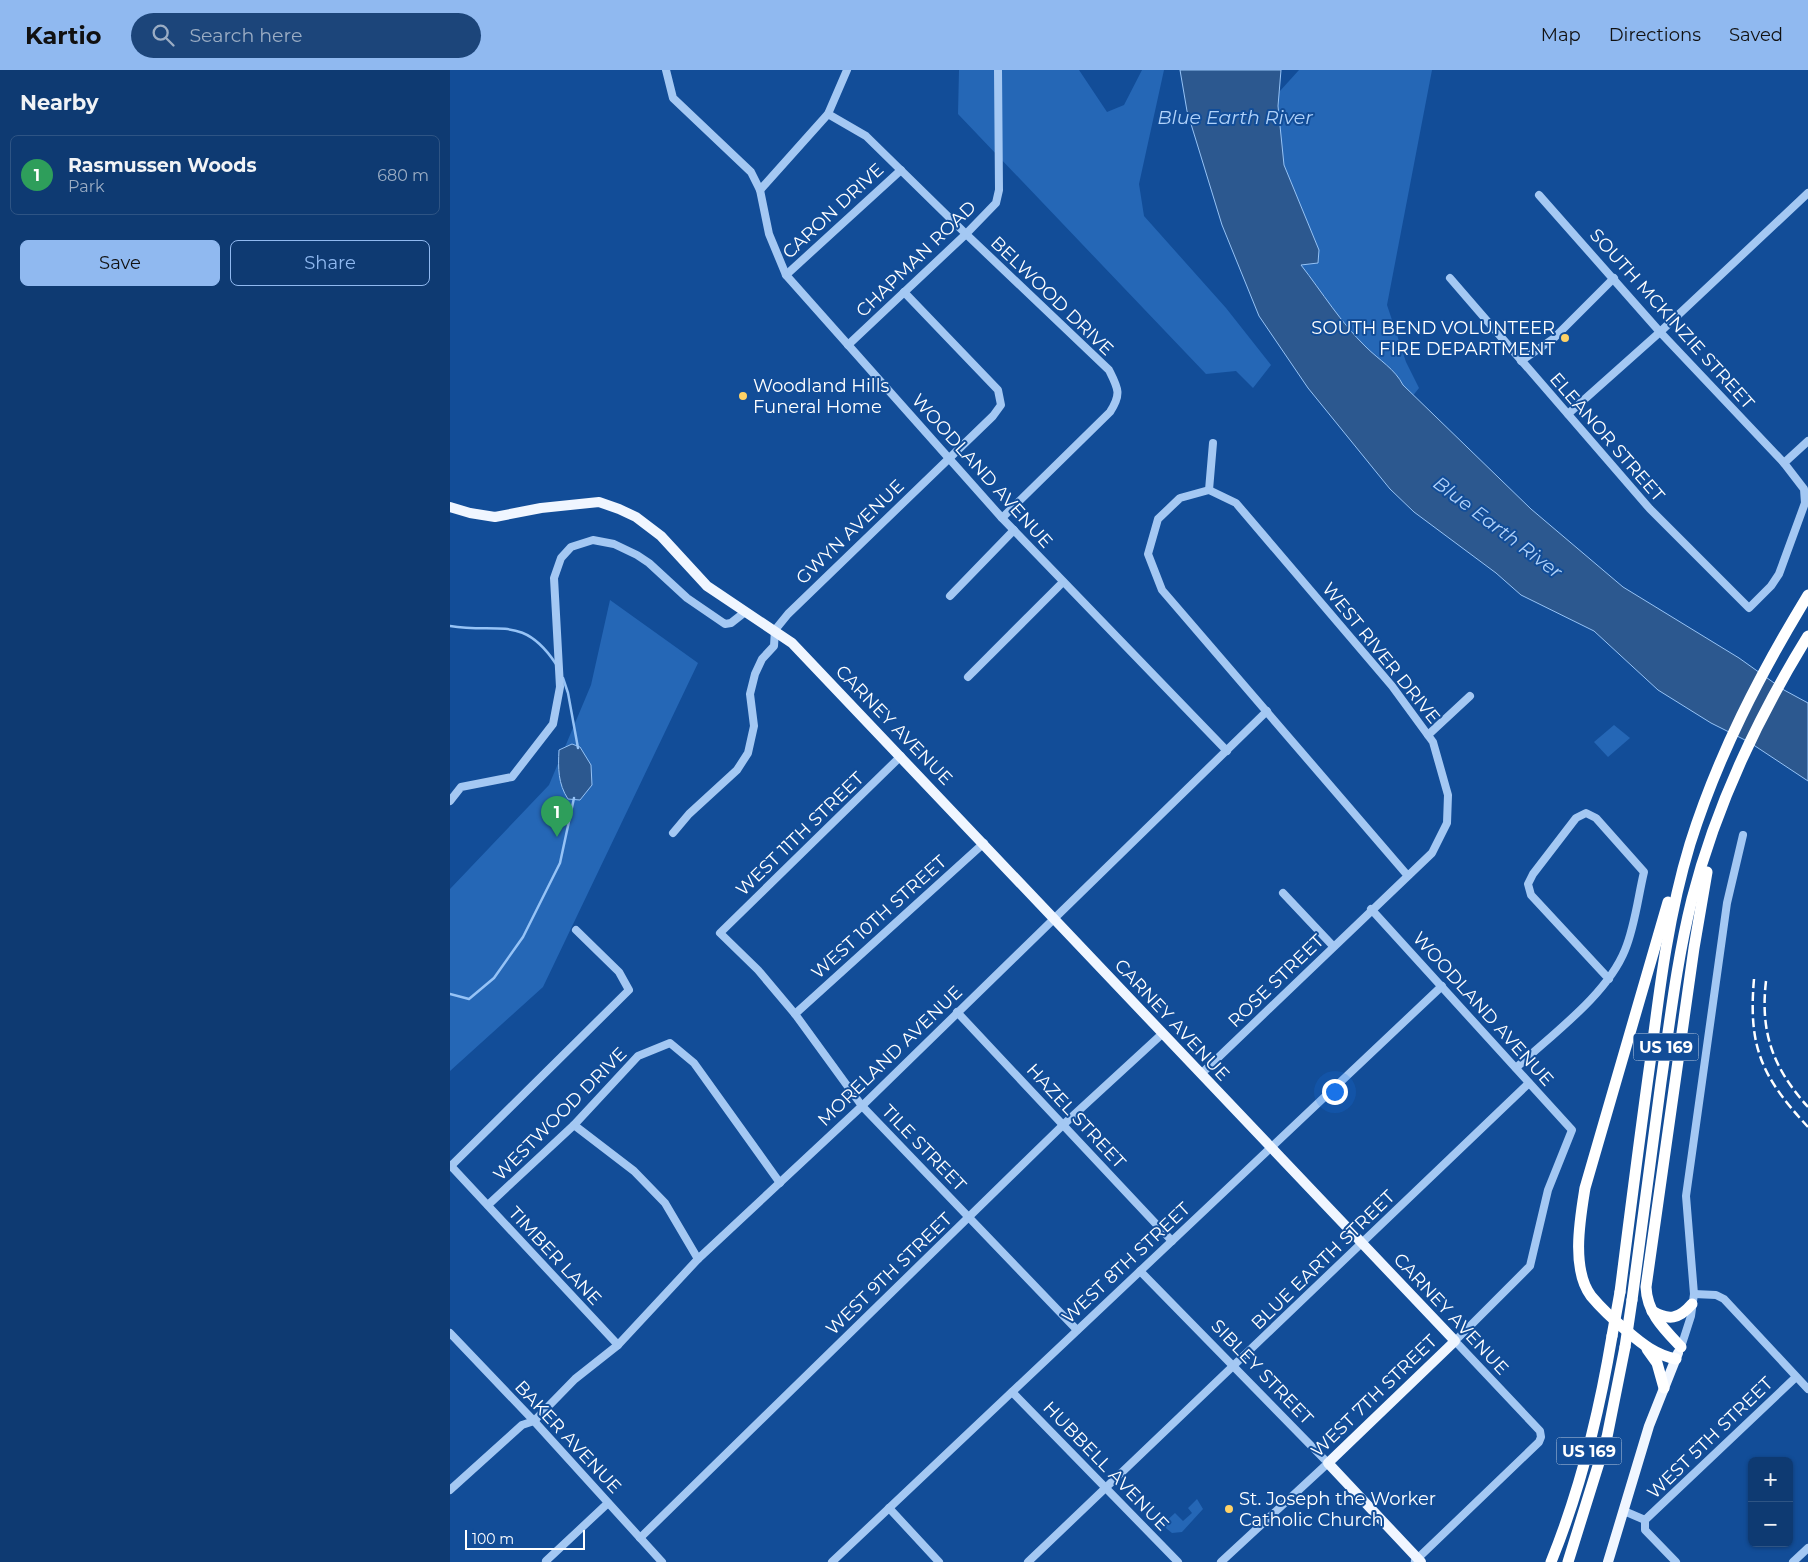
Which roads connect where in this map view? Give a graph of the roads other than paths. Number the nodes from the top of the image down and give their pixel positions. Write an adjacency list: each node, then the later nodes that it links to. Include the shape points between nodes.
1 (666, 70): 6 (street, WOODLAND AVENUE, via 672,98 751,172)
2 (847, 70): 4 (street)
3 (998, 70): 9 (street, CHAPMAN ROAD, via 999,190 996,203)
4 (828, 114): 5 (street, BELWOOD DRIVE, via 866,136); 6 (street)
5 (901, 170): 9 (street, BELWOOD DRIVE); 10 (street, CARON DRIVE)
6 (760, 190): 10 (street, WOODLAND AVENUE, via 769,234)
7 (1808, 193): 14 (street)
8 (1539, 195): 12 (street, SOUTH MCKINZIE STREET)
9 (966, 234): 13 (street, CHAPMAN ROAD); 24 (street, BELWOOD DRIVE, via 1109,370 1117,388 1118,401 1110,412)
10 (786, 275): 15 (street, WOODLAND AVENUE)
11 (1450, 278): 16 (street, ELEANOR STREET)
12 (1614, 278): 14 (street, SOUTH MCKINZIE STREET); 16 (street, via 1553,339)
13 (904, 292): 15 (street, CHAPMAN ROAD); 20 (street, GWYN AVENUE, via 998,390 1001,405)
14 (1660, 332): 17 (street); 21 (street, SOUTH MCKINZIE STREET)
15 (848, 345): 20 (street, WOODLAND AVENUE)
16 (1521, 361): 17 (street, ELEANOR STREET)
17 (1568, 414): 29 (street, ELEANOR STREET, via 1650,510)
18 (1808, 441): 21 (street)
19 (1213, 442): 22 (street)
20 (949, 458): 24 (street, WOODLAND AVENUE); 31 (street, GWYN AVENUE)
21 (1784, 463): 29 (street, SOUTH MCKINZIE STREET, via 1804,489 1805,503 1778,574)
22 (1210, 490): 35 (street, via 1180,498 1158,519 1148,554 1162,590); 36 (street, WEST RIVER DRIVE, via 1236,503 1392,686)
23 (450, 506): 30 (main road, CARNEY AVENUE, via 495,516 599,502 619,509 649,525 707,586)
24 (1002, 518): 25 (street, WOODLAND AVENUE)
25 (1014, 530): 26 (street, WOODLAND AVENUE); 28 (street)
26 (1063, 582): 33 (street); 37 (street, WOODLAND AVENUE)
27 (1808, 595): 44 (highway, US 169, via 1776,647 1730,740)
28 (950, 596)
29 (1750, 608)
30 (745, 612): 31 (main road, CARNEY AVENUE); 39 (street, via 732,623 725,624 687,598 649,563 614,544 593,540 571,547 561,558 554,578 560,687 553,724 512,777 461,787)
31 (775, 630): 38 (main road, CARNEY AVENUE, via 810,660); 41 (street, via 774,646 762,659 750,694 754,726 748,753 737,770)
32 (1808, 636): 40 (highway, US 169, via 1771,700)
33 (968, 677)
34 (1470, 696): 36 (street)
35 (1267, 711): 37 (street, MORELAND AVENUE); 45 (street)
36 (1428, 735): 45 (street, WEST RIVER DRIVE, via 1433,742 1448,795 1448,823 1432,853)
37 (1226, 751): 48 (street, MORELAND AVENUE)
38 (901, 756): 43 (main road, CARNEY AVENUE); 50 (street, WEST 11TH STREET)
39 (450, 801)
40 (1716, 825): 74 (highway, via 1694,948 1648,1277 1646,1296); 106 (highway, US 169, bridge, via 1692,899 1673,992 1632,1300 1608,1437)
41 (673, 833)
42 (1743, 834): 73 (street, via 1726,912 1686,1196)
43 (984, 843): 48 (main road, CARNEY AVENUE); 55 (street, WEST 10TH STREET)
44 (1689, 846): 79 (highway, via 1667,905 1585,1188 1578,1235 1581,1268 1590,1295); 105 (highway, US 169, bridge, via 1662,973 1620,1292 1603,1390 1583,1474)
45 (1408, 876): 47 (street, WEST RIVER DRIVE)
46 (1283, 893): 51 (street)
47 (1371, 909): 51 (street, ROSE STREET); 53 (street, WOODLAND AVENUE)
48 (1054, 918): 54 (street, MORELAND AVENUE); 56 (main road, CARNEY AVENUE)
49 (576, 930): 65 (street, via 619,972 628,990)
50 (720, 933): 55 (street, TILE STREET, via 758,970)
51 (1333, 946): 58 (street, ROSE STREET)
52 (1609, 979): 52 (street, via 1625,950 1644,872 1596,818 1586,813 1576,818 1528,884 1531,894); 57 (street)
53 (1442, 986): 57 (street, WOODLAND AVENUE); 64 (street, WEST 8TH STREET)
54 (957, 1012): 60 (street, MORELAND AVENUE); 61 (street, HAZEL STREET)
55 (795, 1014): 60 (street, TILE STREET)
56 (1162, 1034): 58 (main road, CARNEY AVENUE); 61 (street, WEST 9TH STREET)
57 (1516, 1068): 59 (street, WOODLAND AVENUE)
58 (1201, 1074): 64 (main road, CARNEY AVENUE)
59 (1530, 1083): 63 (street, WOODLAND AVENUE); 70 (street, BLUE EARTH STREET)
60 (862, 1106): 66 (street, MORELAND AVENUE); 68 (street, TILE STREET)
61 (1064, 1124): 68 (street, WEST 9TH STREET); 69 (street, HAZEL STREET)
62 (574, 1125): 66 (street, WESTWOOD DRIVE, via 638,1056 670,1043 694,1063); 67 (street, WESTWOOD DRIVE); 71 (street, via 634,1171 665,1203)
63 (1572, 1130): 77 (street, WEST 7TH STREET, via 1548,1190 1530,1266)
64 (1270, 1148): 69 (street, WEST 8TH STREET); 70 (main road, CARNEY AVENUE)
65 (450, 1166): 67 (street, TIMBER LANE)
66 (780, 1183): 71 (street, MORELAND AVENUE)
67 (488, 1205): 78 (street, TIMBER LANE)
68 (970, 1216): 75 (street, TILE STREET); 95 (street, WEST 9TH STREET)
69 (1172, 1241): 72 (street, WEST 8TH STREET)
70 (1363, 1242): 77 (main road, CARNEY AVENUE); 82 (street, BLUE EARTH STREET)
71 (698, 1259): 78 (street, MORELAND AVENUE)
72 (1140, 1271): 75 (street, WEST 8TH STREET); 82 (street, SIBLEY STREET)
73 (1693, 1299): 74 (highway, via 1684,1314 1676,1318 1668,1319); 80 (street); 83 (street, via 1716,1295 1724,1299)
74 (1651, 1311): 80 (highway)
75 (1078, 1330): 86 (street, WEST 8TH STREET)
76 (450, 1333): 87 (street, BAKER AVENUE)
77 (1454, 1341): 88 (main road, WEST 7TH STREET); 98 (street, CARNEY AVENUE, via 1542,1437)
78 (618, 1346): 87 (street, MORELAND AVENUE, via 575,1379)
79 (1646, 1347): 81 (highway); 84 (highway, via 1657,1362)
80 (1681, 1347): 81 (main road)
81 (1676, 1359): 84 (main road)
82 (1234, 1366): 88 (street, SIBLEY STREET); 89 (street, BLUE EARTH STREET)
83 (1796, 1377): 85 (street); 94 (street, WEST 5TH STREET)
84 (1664, 1388): 93 (main road, via 1649,1426)
85 (1808, 1390)
86 (1012, 1392): 89 (street, HUBBELL AVENUE); 92 (street, WEST 8TH STREET)
87 (534, 1421): 90 (street, MORELAND AVENUE, via 522,1425); 91 (street, BAKER AVENUE)
88 (1328, 1463): 98 (main road, SIBLEY STREET); 104 (street, WEST 7TH STREET)
89 (1106, 1487): 102 (street, BLUE EARTH STREET); 103 (street, HUBBELL AVENUE)
90 (450, 1490)
91 (608, 1503): 95 (street, BAKER AVENUE); 97 (street)
92 (889, 1508): 100 (street, WEST 8TH STREET); 101 (street)
93 (1624, 1511): 94 (street); 107 (main road)
94 (1645, 1520): 108 (street, via 1645,1530)
95 (640, 1538): 99 (street, BAKER AVENUE)
96 (1808, 1548): 109 (street)
97 (546, 1561)
98 (1418, 1561)
99 (662, 1562)
100 (832, 1562)
101 (939, 1562)
102 (1028, 1562)
103 (1178, 1562)
104 (1221, 1562)
105 (1551, 1562)
106 (1568, 1562)
107 (1608, 1562)
108 (1676, 1562)
109 (1793, 1562)

